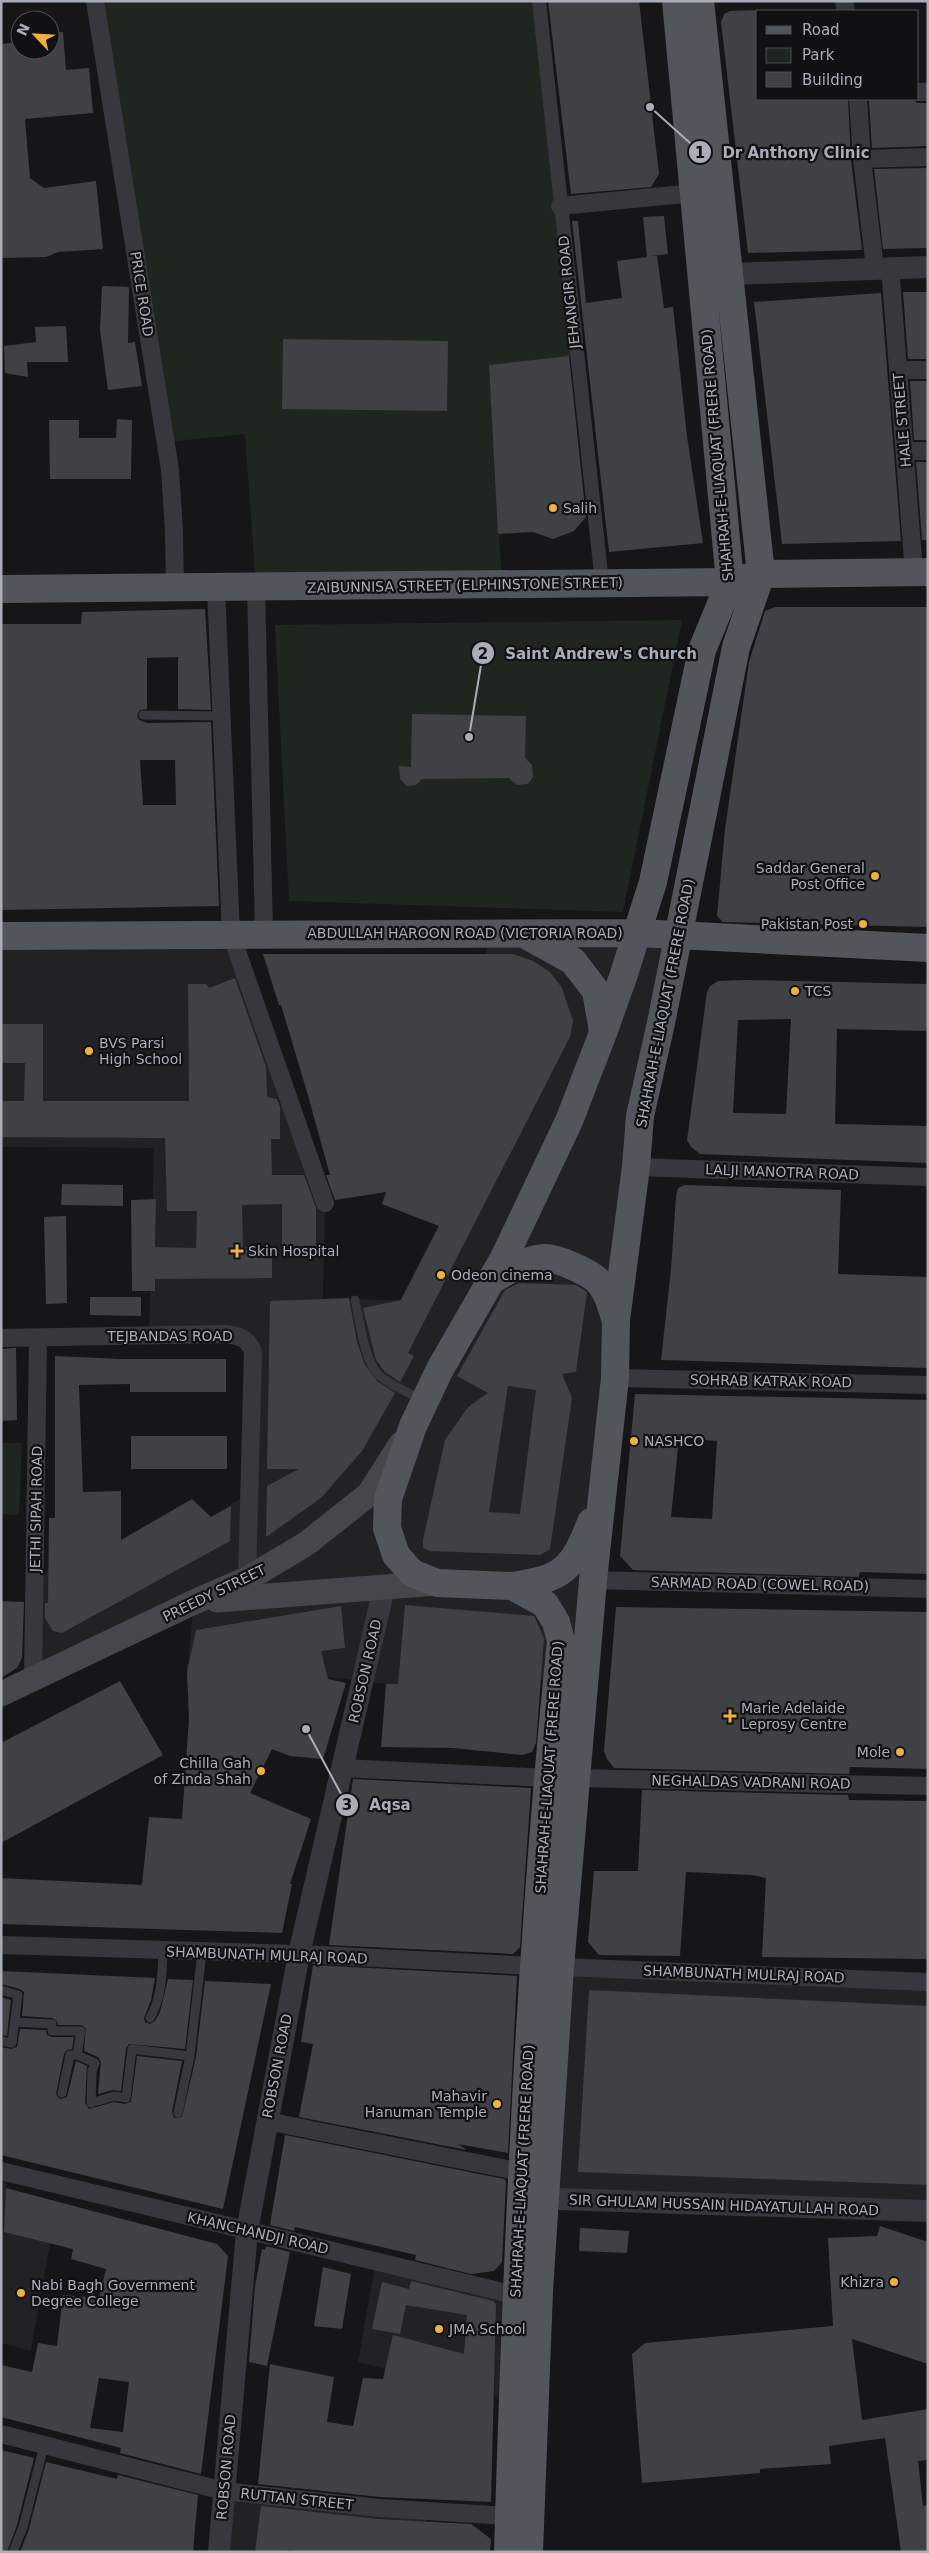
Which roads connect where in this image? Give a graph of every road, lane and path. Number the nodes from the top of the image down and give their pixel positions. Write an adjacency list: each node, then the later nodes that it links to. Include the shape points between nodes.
1 (95, 1): 22 (street, PRICE ROAD, via 170,470)
2 (539, 1): 9 (street, JEHANGIR ROAD)
3 (676, 1): 8 (main road, SHAHRAH-E-LIAQUAT (FRERE ROAD))
4 (700, 1): 12 (main road, SHAHRAH-E-LIAQUAT (FRERE ROAD))
5 (858, 100): 7 (street, HALE STREET)
6 (928, 157): 7 (street)
7 (862, 160): 11 (street, HALE STREET)
8 (695, 193): 9 (street); 19 (main road, SHAHRAH-E-LIAQUAT (FRERE ROAD))
9 (560, 206): 20 (street, JEHANGIR ROAD)
10 (928, 267): 11 (street)
11 (882, 268): 12 (street); 13 (street, HALE STREET)
12 (731, 274): 18 (main road, SHAHRAH-E-LIAQUAT (FRERE ROAD))
13 (898, 370): 14 (street); 15 (street, HALE STREET)
14 (928, 370)
15 (905, 451): 16 (street); 17 (street, HALE STREET)
16 (928, 451)
17 (921, 572): 18 (main road, ZAIBUNNISA STREET (ELPHINSTONE STREET))
18 (761, 574): 19 (main road, ZAIBUNNISA STREET (ELPHINSTONE STREET)); 31 (main road, SHAHRAH-E-LIAQUAT (FRERE ROAD), via 736,647)
19 (730, 582): 20 (main road, ZAIBUNNISA STREET (ELPHINSTONE STREET)); 27 (main road, SHAHRAH-E-LIAQUAT (FRERE ROAD), via 702,650 653,882)
20 (602, 583): 21 (main road, ZAIBUNNISA STREET (ELPHINSTONE STREET))
21 (256, 586): 23 (main road, ZAIBUNNISA STREET (ELPHINSTONE STREET)); 28 (street)
22 (175, 588): 23 (main road, ZAIBUNNISA STREET (ELPHINSTONE STREET)); 24 (main road, ZAIBUNNISA STREET (ELPHINSTONE STREET))
23 (216, 588): 26 (street)
24 (1, 589)
25 (143, 715): 26 (lane)
26 (221, 716): 29 (street)
27 (638, 932): 30 (main road, ABDULLAH HAROON ROAD (VICTORIA ROAD)); 31 (main road, ABDULLAH HAROON ROAD (VICTORIA ROAD)); 34 (main road, SHAHRAH-E-LIAQUAT (FRERE ROAD))
28 (264, 933): 29 (main road, ABDULLAH HAROON ROAD (VICTORIA ROAD)); 30 (main road, ABDULLAH HAROON ROAD (VICTORIA ROAD))
29 (231, 934): 32 (main road, ABDULLAH HAROON ROAD (VICTORIA ROAD)); 37 (street)
30 (524, 934): 34 (main road, via 573,961 596,991)
31 (678, 934): 33 (main road, ABDULLAH HAROON ROAD (VICTORIA ROAD)); 35 (main road, SHAHRAH-E-LIAQUAT (FRERE ROAD), via 640,1116)
32 (1, 936)
33 (928, 948)
34 (603, 1033): 38 (main road, SHAHRAH-E-LIAQUAT (FRERE ROAD), via 569,1121)
35 (636, 1167): 36 (street, LALJI MANOTRA ROAD); 40 (main road, SHAHRAH-E-LIAQUAT (FRERE ROAD))
36 (928, 1177)
37 (324, 1203)
38 (491, 1280): 40 (main road, via 522,1264 545,1258 569,1264 596,1280 607,1294); 45 (main road, SHAHRAH-E-LIAQUAT (FRERE ROAD))
39 (355, 1300): 45 (lane, via 368,1354 379,1376)
40 (616, 1320): 43 (main road, SHAHRAH-E-LIAQUAT (FRERE ROAD))
41 (1, 1338): 42 (street, TEJBANDAS ROAD)
42 (38, 1338): 48 (street, TEJBANDAS ROAD, via 226,1334 241,1336 250,1343 253,1352); 55 (street, JETHI SIPAH ROAD)
43 (615, 1378): 44 (street, SOHRAB KATRAK ROAD); 47 (main road, SHAHRAH-E-LIAQUAT (FRERE ROAD))
44 (928, 1385)
45 (425, 1401): 46 (main road, SHAHRAH-E-LIAQUAT (FRERE ROAD))
46 (413, 1426): 48 (main road, PREEDY STREET, via 369,1494 306,1544); 50 (main road, SHAHRAH-E-LIAQUAT (FRERE ROAD), via 388,1498 387,1528 396,1554 412,1573)
47 (609, 1447): 49 (main road, SHAHRAH-E-LIAQUAT (FRERE ROAD)); 51 (main road, via 592,1519 580,1550 564,1571 540,1582)
48 (248, 1579): 54 (main road, PREEDY STREET)
49 (593, 1580): 53 (street, SARMAD ROAD (COWEL ROAD)); 59 (main road, SHAHRAH-E-LIAQUAT (FRERE ROAD))
50 (437, 1583): 51 (main road, SHAHRAH-E-LIAQUAT (FRERE ROAD)); 52 (main road)
51 (512, 1586): 58 (main road, SHAHRAH-E-LIAQUAT (FRERE ROAD), via 545,1604 556,1622 560,1641)
52 (384, 1588): 54 (main road); 57 (street, ROBSON ROAD)
53 (928, 1589)
54 (194, 1602): 55 (main road, PREEDY STREET)
55 (34, 1679): 56 (main road, PREEDY STREET)
56 (1, 1694)
57 (342, 1768): 58 (street); 64 (street, ROBSON ROAD)
58 (548, 1778): 65 (main road, SHAHRAH-E-LIAQUAT (FRERE ROAD))
59 (575, 1778): 60 (street, NEGHALDAS VADRANI ROAD); 65 (main road, SHAHRAH-E-LIAQUAT (FRERE ROAD))
60 (928, 1786)
61 (1, 1945): 62 (street, SHAMBUNATH MULRAJ ROAD)
62 (163, 1952): 63 (street, SHAMBUNATH MULRAJ ROAD); 68 (lane, via 158,2005)
63 (202, 1953): 64 (street, SHAMBUNATH MULRAJ ROAD); 72 (lane)
64 (299, 1954): 65 (street, SHAMBUNATH MULRAJ ROAD); 75 (street, ROBSON ROAD)
65 (547, 1967): 66 (street, SHAMBUNATH MULRAJ ROAD); 77 (main road, SHAHRAH-E-LIAQUAT (FRERE ROAD)); 77 (main road, SHAHRAH-E-LIAQUAT (FRERE ROAD))
66 (928, 1982)
67 (1, 1990): 69 (lane, via 18,1994)
68 (150, 2018)
69 (15, 2022): 70 (lane, via 12,2043); 71 (lane, via 52,2024 52,2031 81,2031)
70 (1, 2041)
71 (78, 2055): 72 (lane, via 95,2063 91,2103 114,2096 126,2098 132,2049); 73 (lane, via 70,2055)
72 (190, 2056): 74 (lane)
73 (62, 2093)
74 (178, 2113)
75 (267, 2121): 77 (street); 79 (street, ROBSON ROAD)
76 (1, 2171): 79 (street, KHANCHANDJI ROAD)
77 (529, 2190): 78 (street, SIR GHULAM HUSSAIN HIDAYATULLAH ROAD); 80 (main road, SHAHRAH-E-LIAQUAT (FRERE ROAD)); 88 (main road, SHAHRAH-E-LIAQUAT (FRERE ROAD), via 539,2300)
78 (928, 2211)
79 (247, 2230): 80 (street, KHANCHANDJI ROAD); 83 (street, ROBSON ROAD)
80 (515, 2295): 84 (main road, SHAHRAH-E-LIAQUAT (FRERE ROAD))
81 (1, 2434): 82 (street, RUTTAN STREET)
82 (44, 2446): 83 (street, RUTTAN STREET); 85 (lane, via 23,2527)
83 (224, 2491): 84 (street, RUTTAN STREET, via 379,2508); 86 (street, ROBSON ROAD)
84 (509, 2516): 87 (main road, SHAHRAH-E-LIAQUAT (FRERE ROAD))
85 (13, 2552)
86 (219, 2552)
87 (508, 2552)
88 (529, 2552)

